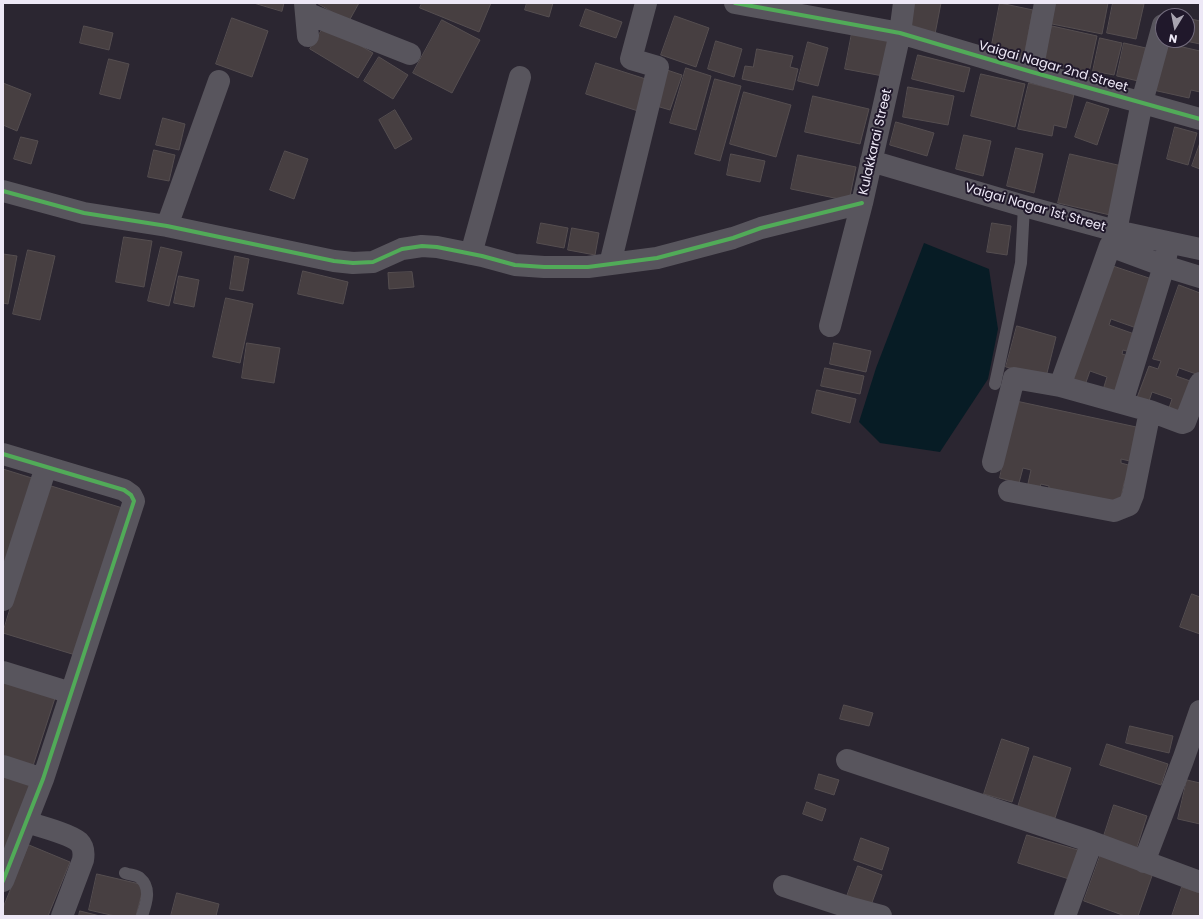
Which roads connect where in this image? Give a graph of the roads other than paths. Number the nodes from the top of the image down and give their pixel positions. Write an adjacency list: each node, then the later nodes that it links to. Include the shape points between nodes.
1 (646, 3): 23 (street, via 631,60 658,67)
2 (735, 3): 6 (street, Vaigai Nagar 2nd Street)
3 (904, 3): 6 (street, Kulakkarai Street)
4 (1045, 3): 10 (street)
5 (306, 8): 7 (street); 9 (street)
6 (900, 33): 10 (street, Vaigai Nagar 2nd Street); 15 (street, Kulakkarai Street)
7 (308, 36)
8 (1157, 48): 13 (street)
9 (410, 54)
10 (1032, 72): 13 (street, Vaigai Nagar 2nd Street)
11 (520, 77): 22 (street)
12 (219, 81): 19 (street)
13 (1142, 102): 14 (street, Vaigai Nagar 2nd Street); 20 (street)
14 (1200, 119)
15 (871, 161): 17 (street, Kulakkarai Street); 18 (street, Vaigai Nagar 1st Street)
16 (3, 191): 19 (street, via 84,213)
17 (862, 203): 23 (street, via 761,228 657,258); 26 (street, Kulakkarai Street)
18 (1024, 206): 20 (street, Vaigai Nagar 1st Street); 28 (lane, via 1021,263)
19 (168, 226): 22 (street, via 353,264 373,262 402,249 422,246)
20 (1116, 231): 21 (street, Vaigai Nagar 1st Street)
21 (1185, 245): 24 (street)
22 (471, 254): 23 (street, via 515,265 588,267)
23 (610, 264)
24 (1172, 268): 25 (street); 29 (street, via 1110,246); 30 (street)
25 (1200, 277)
26 (830, 326)
27 (1200, 383): 31 (street, via 1185,422)
28 (995, 384)
29 (1060, 386): 30 (street); 33 (street, via 1014,378)
30 (1122, 403): 31 (street)
31 (1150, 411): 35 (street, via 1133,495 1128,505 1114,511)
32 (3, 454): 34 (street)
33 (993, 462)
34 (46, 467): 36 (street); 38 (street, via 124,490 134,501)
35 (1009, 491)
36 (3, 600)
37 (3, 672): 38 (street)
38 (71, 693): 43 (street)
39 (1200, 712): 41 (street)
40 (847, 760): 45 (street)
41 (1192, 763): 46 (street)
42 (3, 766): 43 (street)
43 (43, 779): 44 (street)
44 (26, 822): 47 (street); 52 (street, via 69,837 79,843 84,852)
45 (1092, 842): 46 (street); 55 (street)
46 (1144, 862): 49 (street)
47 (4, 874)
48 (125, 874): 53 (lane, via 140,877 147,886 148,901)
49 (1200, 882)
50 (784, 886): 51 (street)
51 (849, 912): 54 (street)
52 (62, 916)
53 (142, 916)
54 (881, 916)
55 (1066, 916)

